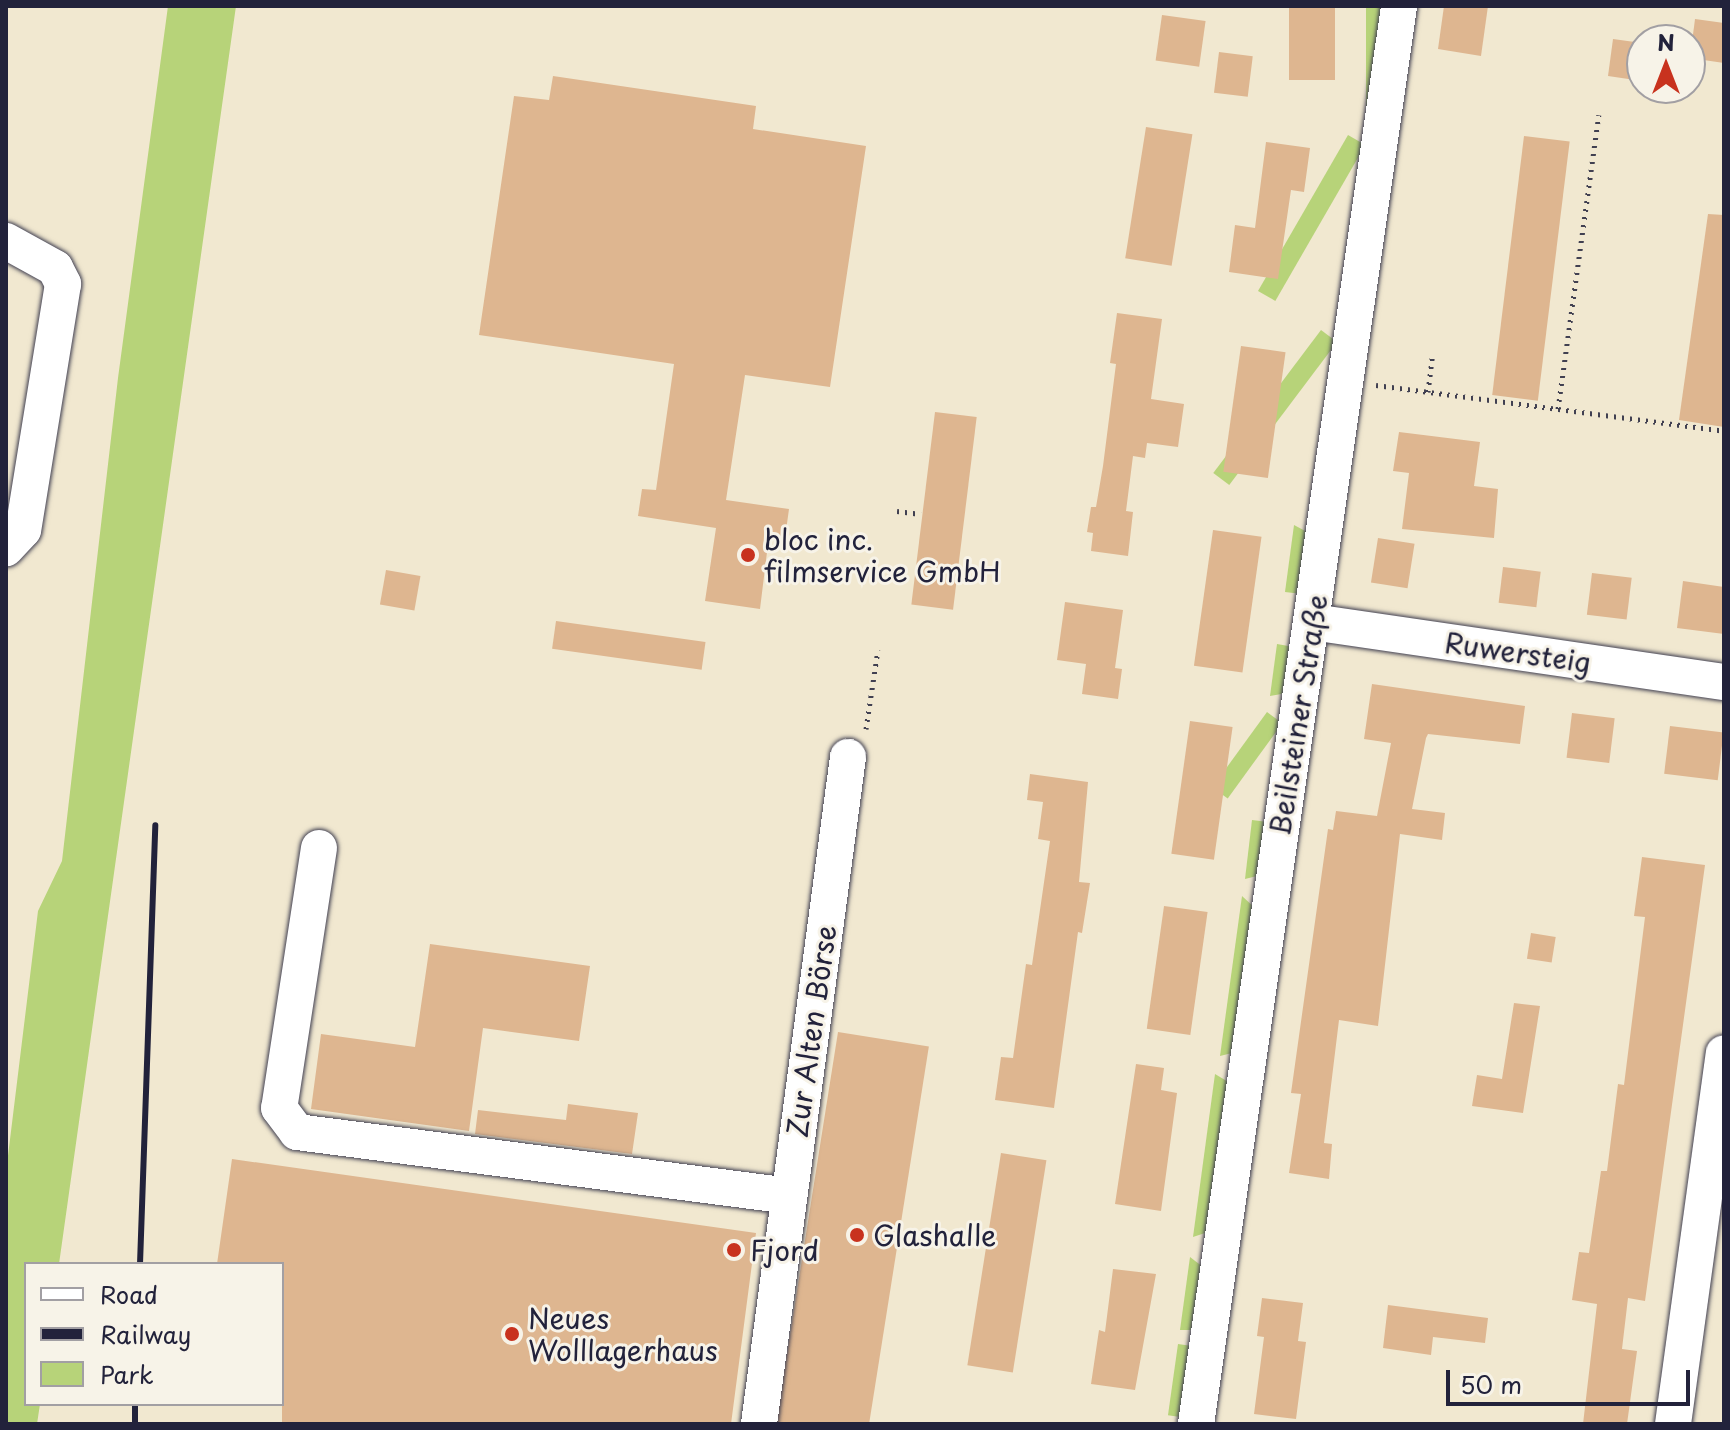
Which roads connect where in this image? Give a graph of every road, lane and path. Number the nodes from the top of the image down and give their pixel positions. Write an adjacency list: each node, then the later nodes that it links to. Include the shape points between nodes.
1 (1399, 6): 5 (street, Beilsteiner Straße)
2 (1599, 115): 7 (path)
3 (6, 241): 11 (street, via 55,268 63,284 23,530)
4 (1433, 353): 6 (path)
5 (1348, 381): 6 (path); 12 (street, Beilsteiner Straße)
6 (1428, 392): 7 (path)
7 (1558, 409): 8 (path)
8 (1724, 431)
9 (897, 511): 10 (path)
10 (921, 514)
11 (6, 548)
12 (1312, 622): 14 (street, Ruwersteig); 20 (street, Beilsteiner Straße)
13 (878, 650): 15 (path, via 861,757)
14 (1724, 682)
15 (848, 757): 18 (street, Zur Alten Börse)
16 (319, 848): 18 (street, via 279,1108 297,1132)
17 (1724, 1053): 21 (street)
18 (789, 1196): 19 (street, Zur Alten Börse)
19 (759, 1424)
20 (1196, 1424)
21 (1673, 1424)

